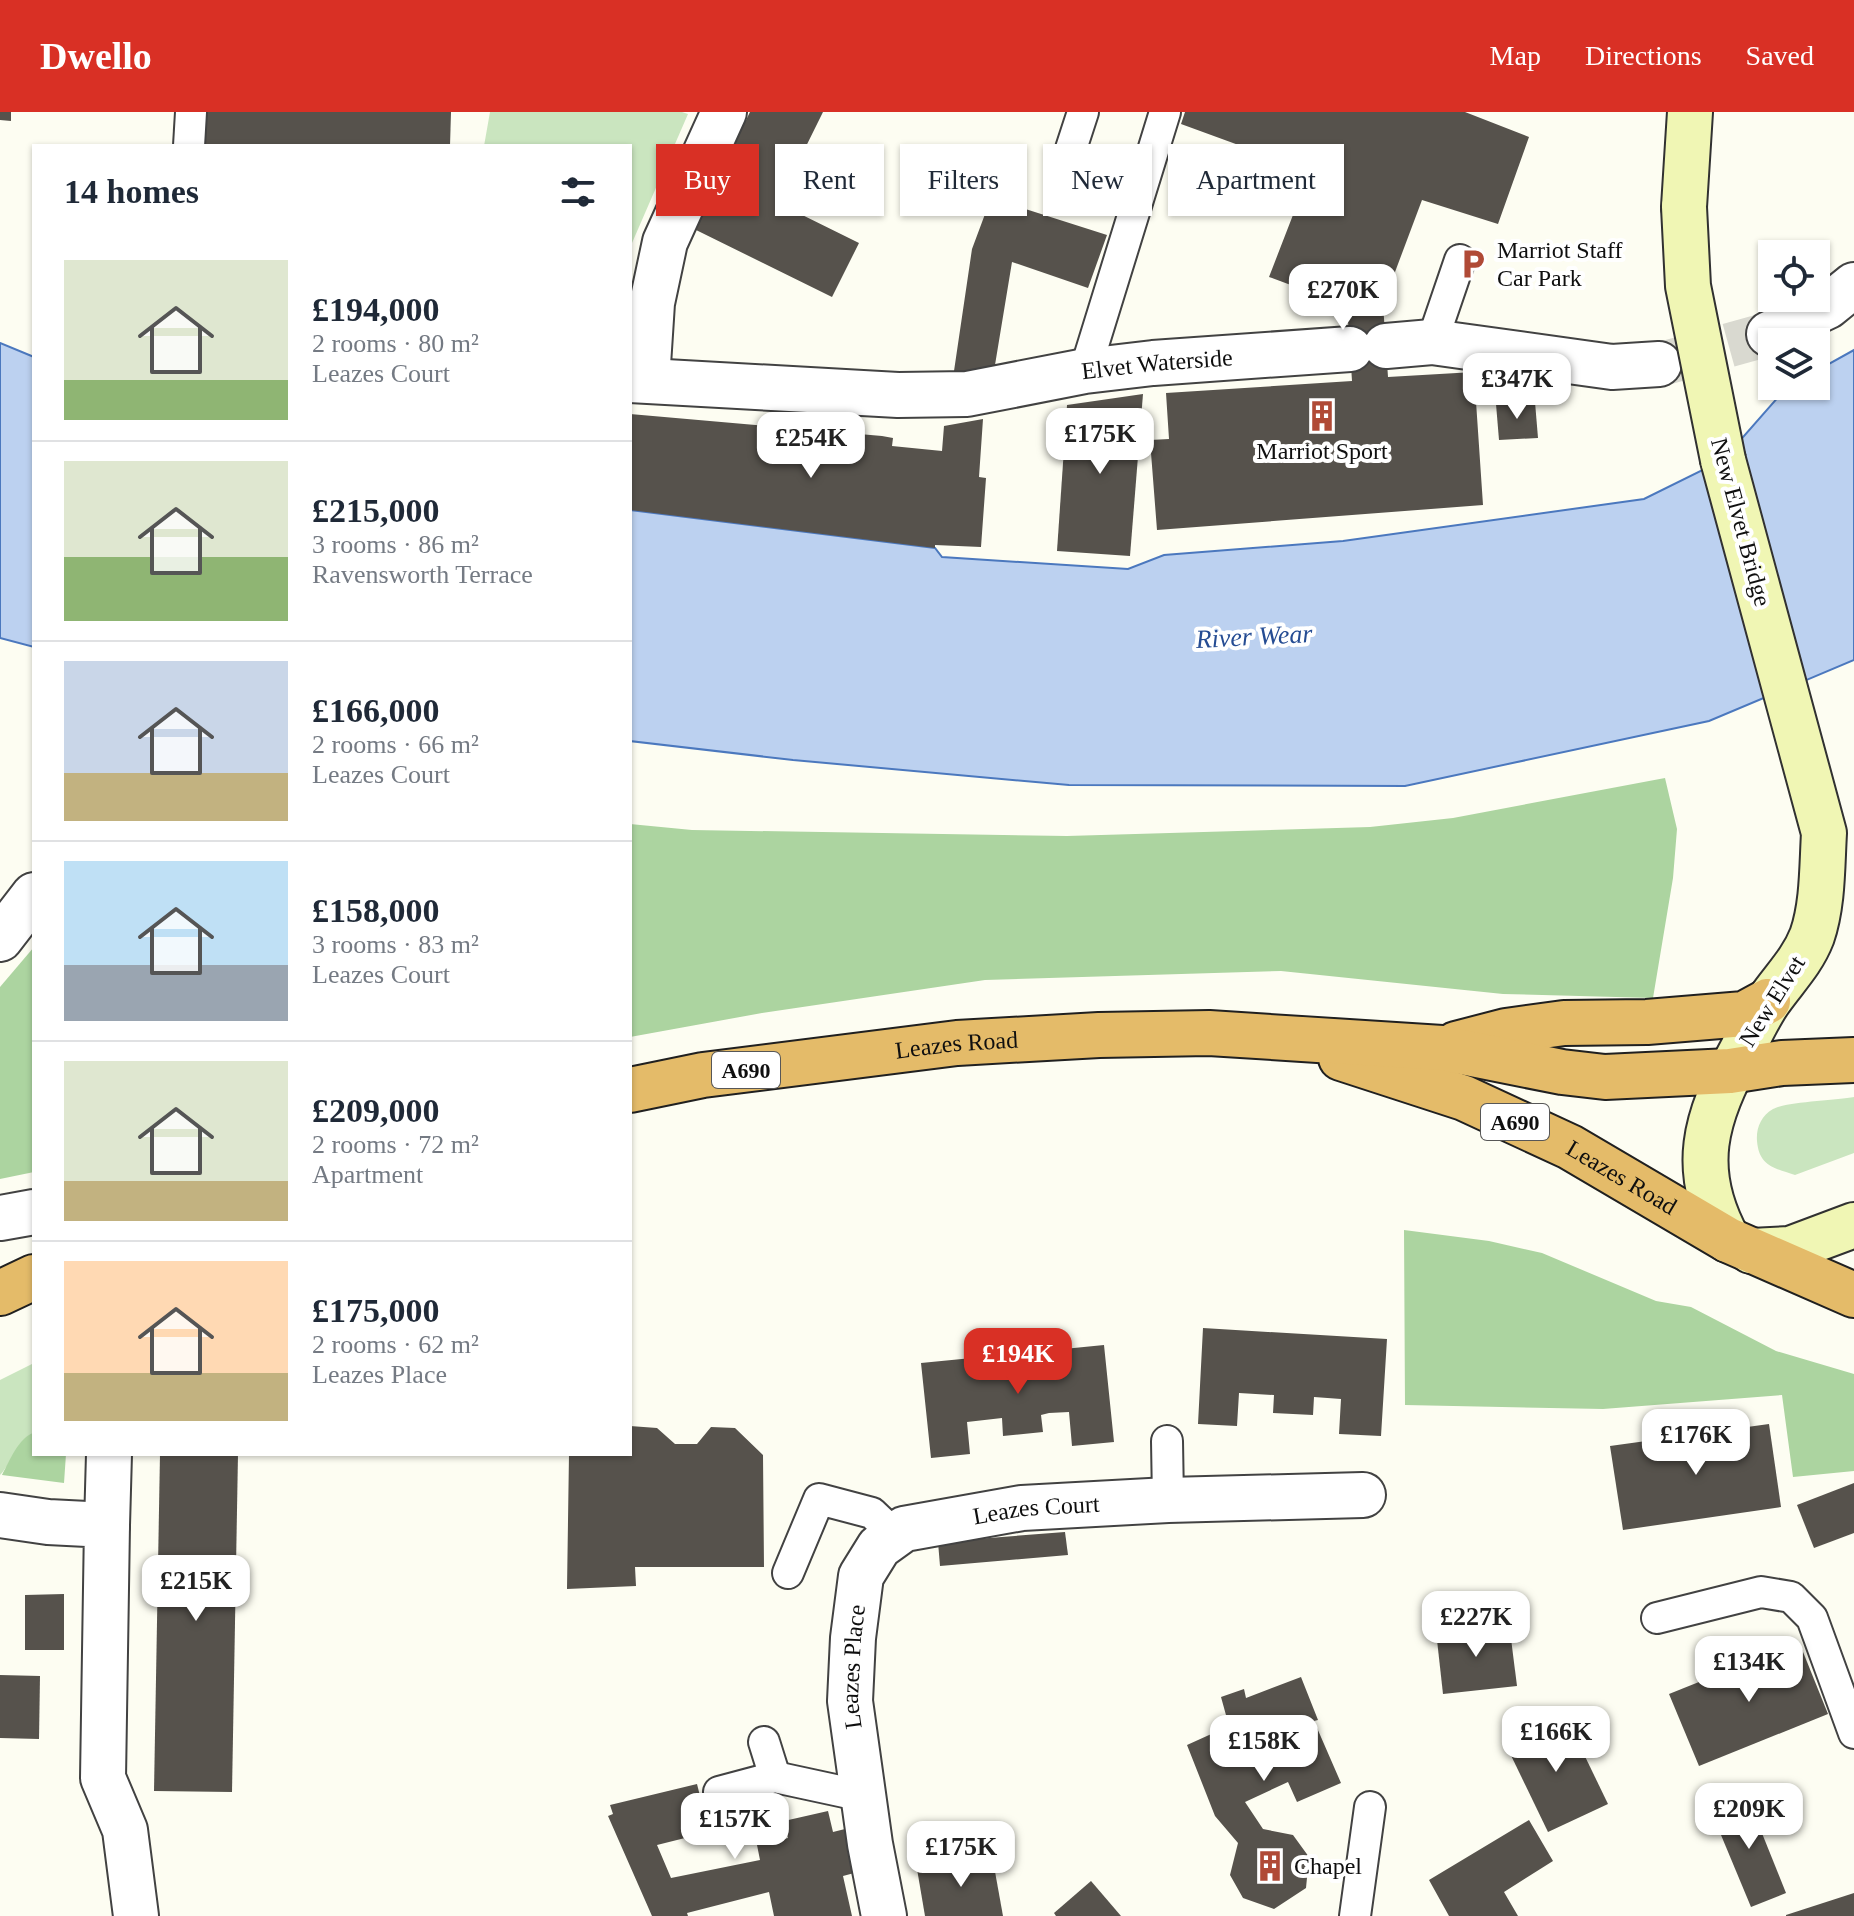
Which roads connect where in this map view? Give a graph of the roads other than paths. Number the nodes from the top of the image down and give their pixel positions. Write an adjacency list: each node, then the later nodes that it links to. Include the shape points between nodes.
1 (191, 112): 6 (lane)
2 (724, 112): 16 (street, via 665,242)
3 (1083, 112): 7 (lane)
4 (1165, 112): 8 (lane)
5 (1690, 112): 17 (street, New Elvet Bridge, bridge, via 1684,207 1688,286 1723,460)
6 (189, 144)
7 (1073, 144)
8 (1152, 153)
9 (1132, 216): 15 (lane)
10 (1460, 260): 13 (lane)
11 (1854, 285): 12 (street, via 1828,306)
12 (1782, 328)
13 (1432, 342): 14 (street, Elvet Waterside, via 1612,367); 15 (street, Elvet Waterside)
14 (1659, 364)
15 (1085, 371): 16 (street, Elvet Waterside, via 967,394)
16 (639, 380)
17 (1824, 833): 18 (street); 21 (street, New Elvet, via 1812,935 1793,972)
18 (1854, 867)
19 (32, 898): 20 (street)
20 (0, 939)
21 (1768, 1001): 23 (highway, A690, via 1744,1014 1564,1023); 25 (street, New Elvet)
22 (1286, 1039): 23 (highway, Leazes Road / A690); 26 (highway, Leazes Road / A690, via 1209,1033 957,1043 703,1075); 30 (highway, Leazes Road / A690, via 1464,1098 1570,1147)
23 (1442, 1048): 25 (highway, Leazes Road / A690, via 1605,1077)
24 (1854, 1060): 25 (highway, A690)
25 (1730, 1071): 30 (street, New Elvet, via 1709,1121 1707,1193 1716,1217)
26 (632, 1090)
27 (32, 1212): 28 (street)
28 (0, 1218)
29 (1854, 1225): 30 (street, via 1790,1249)
30 (1740, 1246): 33 (highway, A690)
31 (32, 1278): 32 (highway)
32 (0, 1293)
33 (1854, 1295)
34 (1167, 1441): 37 (lane)
35 (109, 1456): 39 (street)
36 (1363, 1495): 37 (street, Leazes Court)
37 (1168, 1500): 40 (street, Leazes Court, via 1022,1508)
38 (0, 1515): 39 (street)
39 (107, 1525): 49 (street, via 103,1778 125,1830)
40 (899, 1532): 41 (lane, via 872,1513 819,1499); 47 (street, Leazes Place, via 879,1547 861,1576 850,1701)
41 (788, 1573)
42 (1657, 1618): 43 (lane, via 1761,1592 1791,1597 1812,1618)
43 (1854, 1733)
44 (764, 1742): 45 (lane)
45 (775, 1777): 46 (lane); 47 (lane)
46 (719, 1792)
47 (863, 1796): 50 (street, Leazes Place)
48 (1370, 1807): 51 (lane)
49 (136, 1916)
50 (884, 1916)
51 (1355, 1916)

